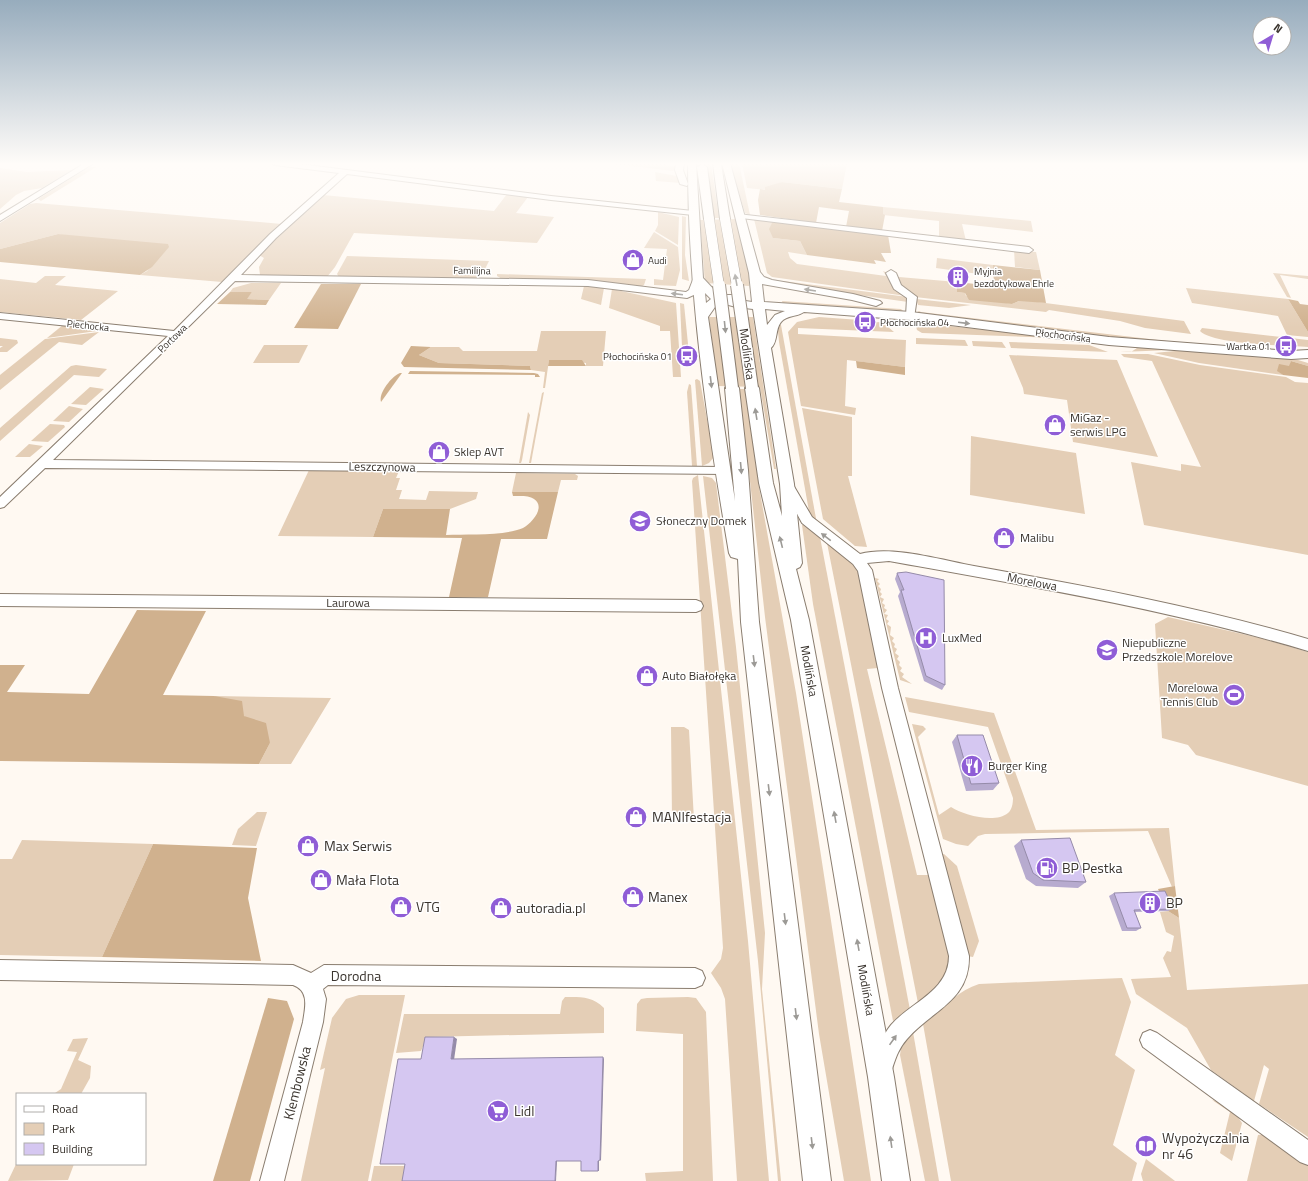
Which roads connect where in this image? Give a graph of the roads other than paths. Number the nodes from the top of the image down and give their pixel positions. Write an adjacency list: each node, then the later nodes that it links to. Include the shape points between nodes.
1 (293, 218): 10 (street, Portowa)
2 (693, 218): 11 (main road)
3 (709, 218): 30 (main road, Modlińska, one-way to 30, bridge, via 723,308 741,470)
4 (725, 218): 29 (main road, Modlińska, one-way to 4, bridge, via 766,483 741,308)
5 (742, 218): 8 (main road, Modlińska)
6 (759, 218): 7 (street)
7 (1028, 250)
8 (755, 273): 13 (main road, Modlińska); 14 (main road, Płochocińska, one-way to 8, via 769,283)
9 (891, 273): 16 (street, via 897,287 912,297)
10 (233, 278): 11 (street, Familijna, one-way to 10, via 692,294 687,296 588,283); 19 (street, Portowa)
11 (698, 279): 12 (main road, Płochocińska); 17 (main road)
12 (719, 299): 13 (main road, Płochocińska, via 736,304); 17 (main road, via 709,305)
13 (758, 301): 14 (main road, Płochocińska); 15 (main road, Płochocińska); 20 (main road, Modlińska)
14 (876, 303): 16 (main road, Płochocińska)
15 (819, 309): 16 (main road, Płochocińska); 20 (main road, Płochocińska, via 779,317 773,323)
16 (911, 312): 21 (main road, Płochocińska, via 1150,345 1291,355)
17 (703, 315): 23 (main road, one-way to 23)
18 (0, 316): 19 (street, Piechocka)
19 (176, 334): 22 (street, Portowa)
20 (766, 353): 24 (main road, Modlińska)
21 (1308, 353)
22 (43, 464): 23 (street, Leszczynowa); 25 (street, Portowa)
23 (722, 471): 30 (main road)
24 (787, 484): 26 (street, one-way to 24, via 807,520); 29 (main road, Modlińska)
25 (0, 504)
26 (858, 560): 31 (street, Morelowa, via 889,556 1029,581 1232,623); 36 (street, one-way to 26, via 893,1038 944,994 958,973 959,956 890,688 866,570)
27 (0, 600): 28 (street, Laurowa)
28 (696, 606)
29 (800, 620): 36 (main road, Modlińska, one-way to 29)
30 (750, 622): 39 (main road, Modlińska, one-way to 39)
31 (1308, 645)
32 (0, 970): 34 (street, via 293,975 302,977)
33 (695, 978): 34 (street, Dorodna, via 324,975)
34 (311, 986): 38 (street, Klembowska, via 316,996 313,1022)
35 (1150, 1040): 37 (street)
36 (881, 1076): 40 (main road, Modlińska, one-way to 36)
37 (1308, 1154)
38 (272, 1181)
39 (817, 1181)
40 (896, 1181)

